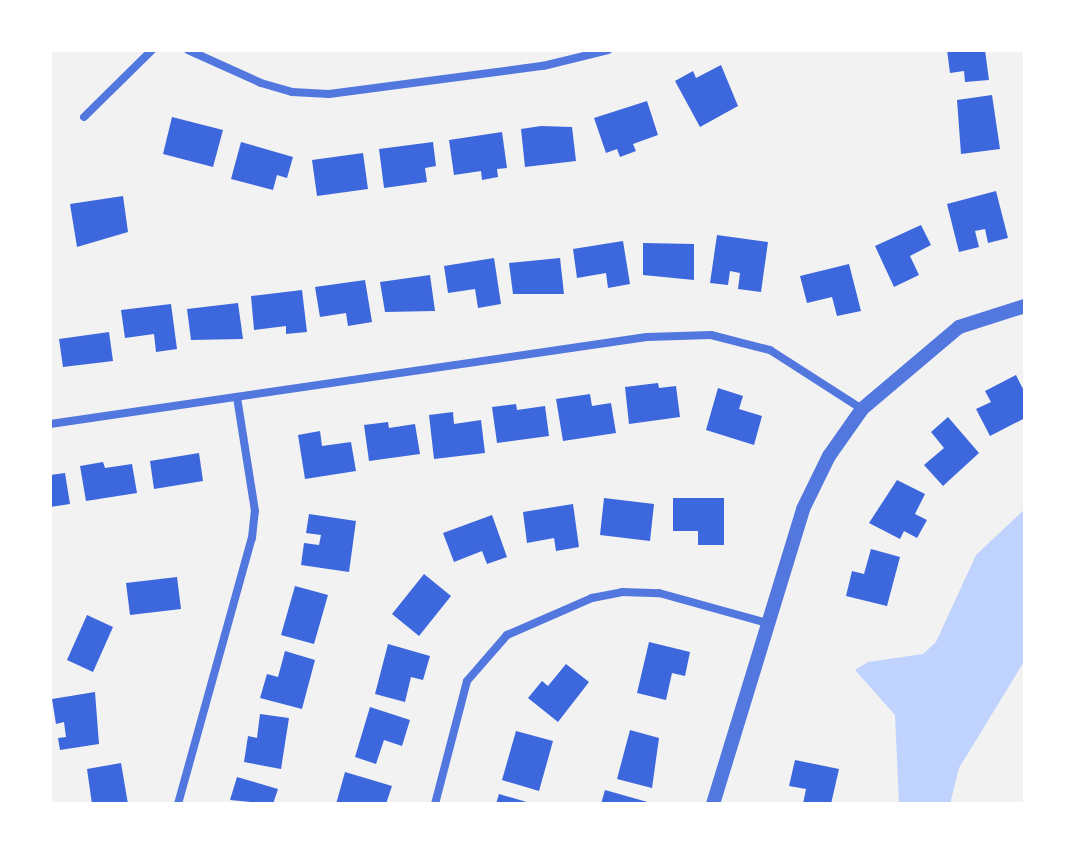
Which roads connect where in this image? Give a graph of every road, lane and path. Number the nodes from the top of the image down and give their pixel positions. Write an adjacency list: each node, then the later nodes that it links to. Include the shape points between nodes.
1 (152, 50): 4 (street)
2 (188, 50): 3 (street, via 261,83 329,94 543,66)
3 (608, 50)
4 (84, 117)
5 (1025, 306): 7 (street, via 959,327)
6 (237, 397): 7 (street, via 647,337 711,335 770,350); 8 (street); 10 (street, via 255,511 252,538)
7 (862, 409): 9 (street, via 829,456 803,509)
8 (50, 424)
9 (767, 623): 11 (street, via 659,593 622,592 592,598 507,635 467,681); 12 (street)
10 (178, 804)
11 (435, 804)
12 (713, 804)

